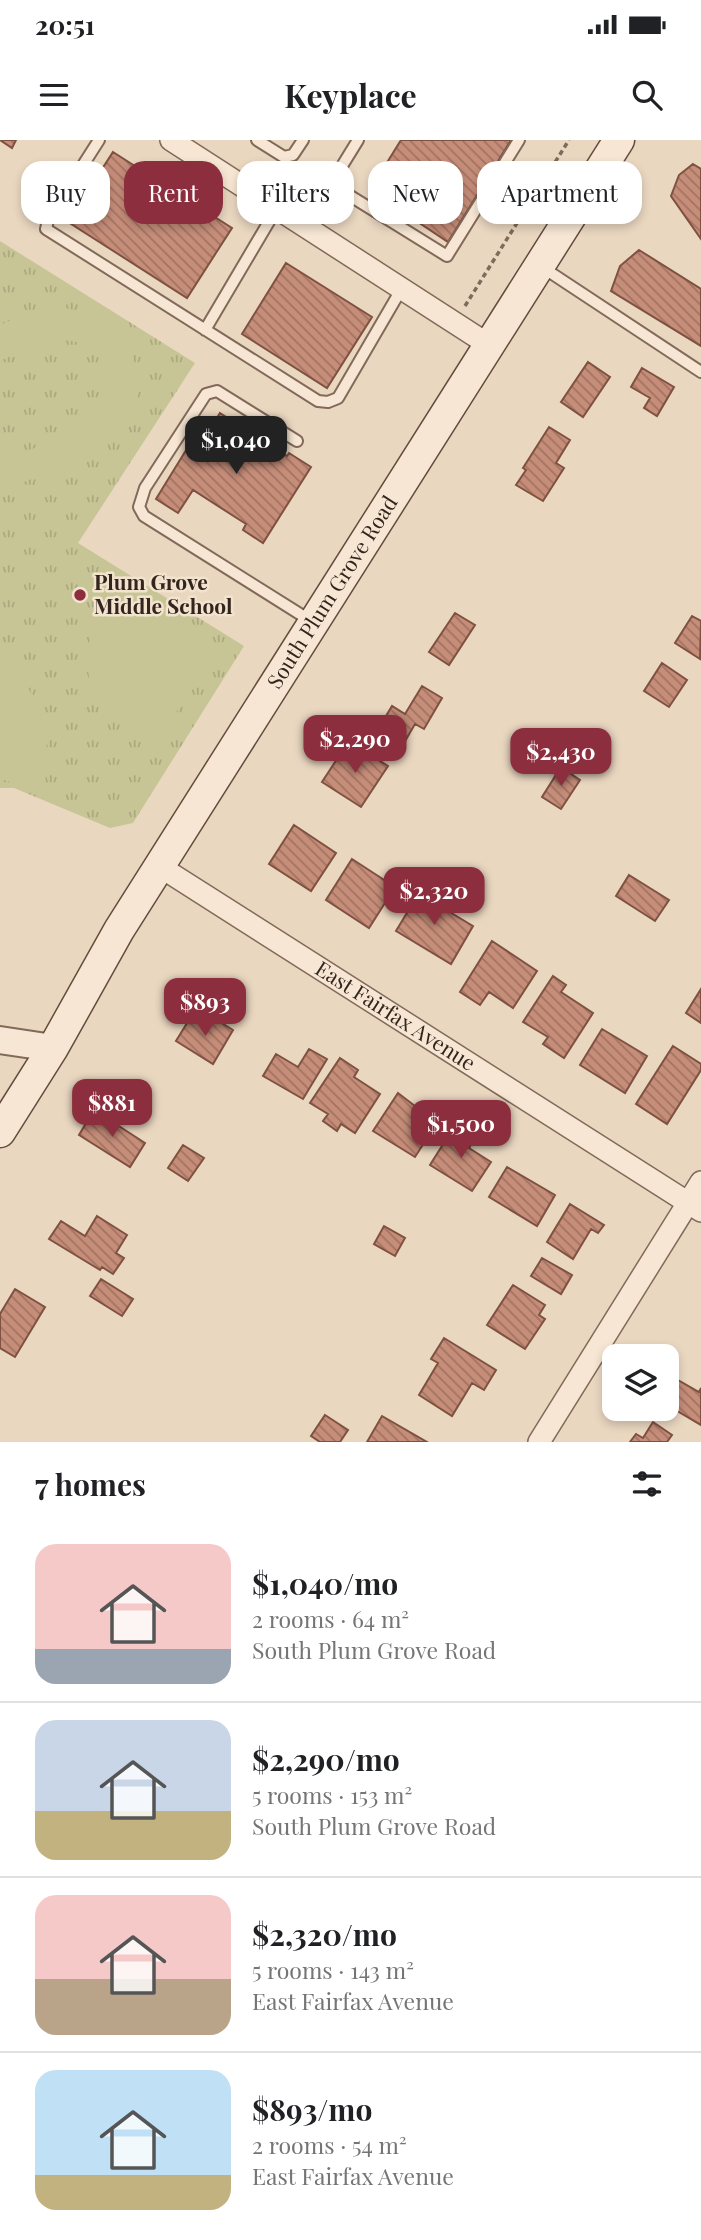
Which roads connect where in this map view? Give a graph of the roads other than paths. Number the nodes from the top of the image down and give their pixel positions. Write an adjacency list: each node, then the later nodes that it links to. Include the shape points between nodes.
1 (99, 140): 16 (lane, via 46,229)
2 (171, 140): 9 (street)
3 (257, 140): 4 (lane, via 284,157 293,155)
4 (303, 140)
5 (358, 140): 8 (lane)
6 (519, 140): 10 (lane, via 447,256)
7 (619, 140): 14 (main road, South Plum Grove Road)
8 (345, 161)
9 (237, 182)
10 (354, 198)
11 (268, 224): 16 (lane)
12 (302, 224): 13 (street)
13 (305, 226): 15 (street)
14 (539, 265): 17 (main road, South Plum Grove Road); 18 (lane)
15 (402, 289): 16 (lane, via 338,398 328,402 318,401); 17 (street)
16 (205, 330)
17 (489, 345): 20 (main road, South Plum Grove Road)
18 (701, 372)
19 (297, 441): 20 (lane, via 217,391 206,394 145,488 139,507 144,516)
20 (314, 622): 21 (main road, South Plum Grove Road)
21 (159, 866): 23 (main road, South Plum Grove Road); 26 (street, East Fairfax Avenue)
22 (0, 1040): 23 (street)
23 (53, 1048): 24 (main road, South Plum Grove Road)
24 (0, 1132)
25 (701, 1182): 26 (street)
26 (695, 1207): 27 (street)
27 (538, 1442)

